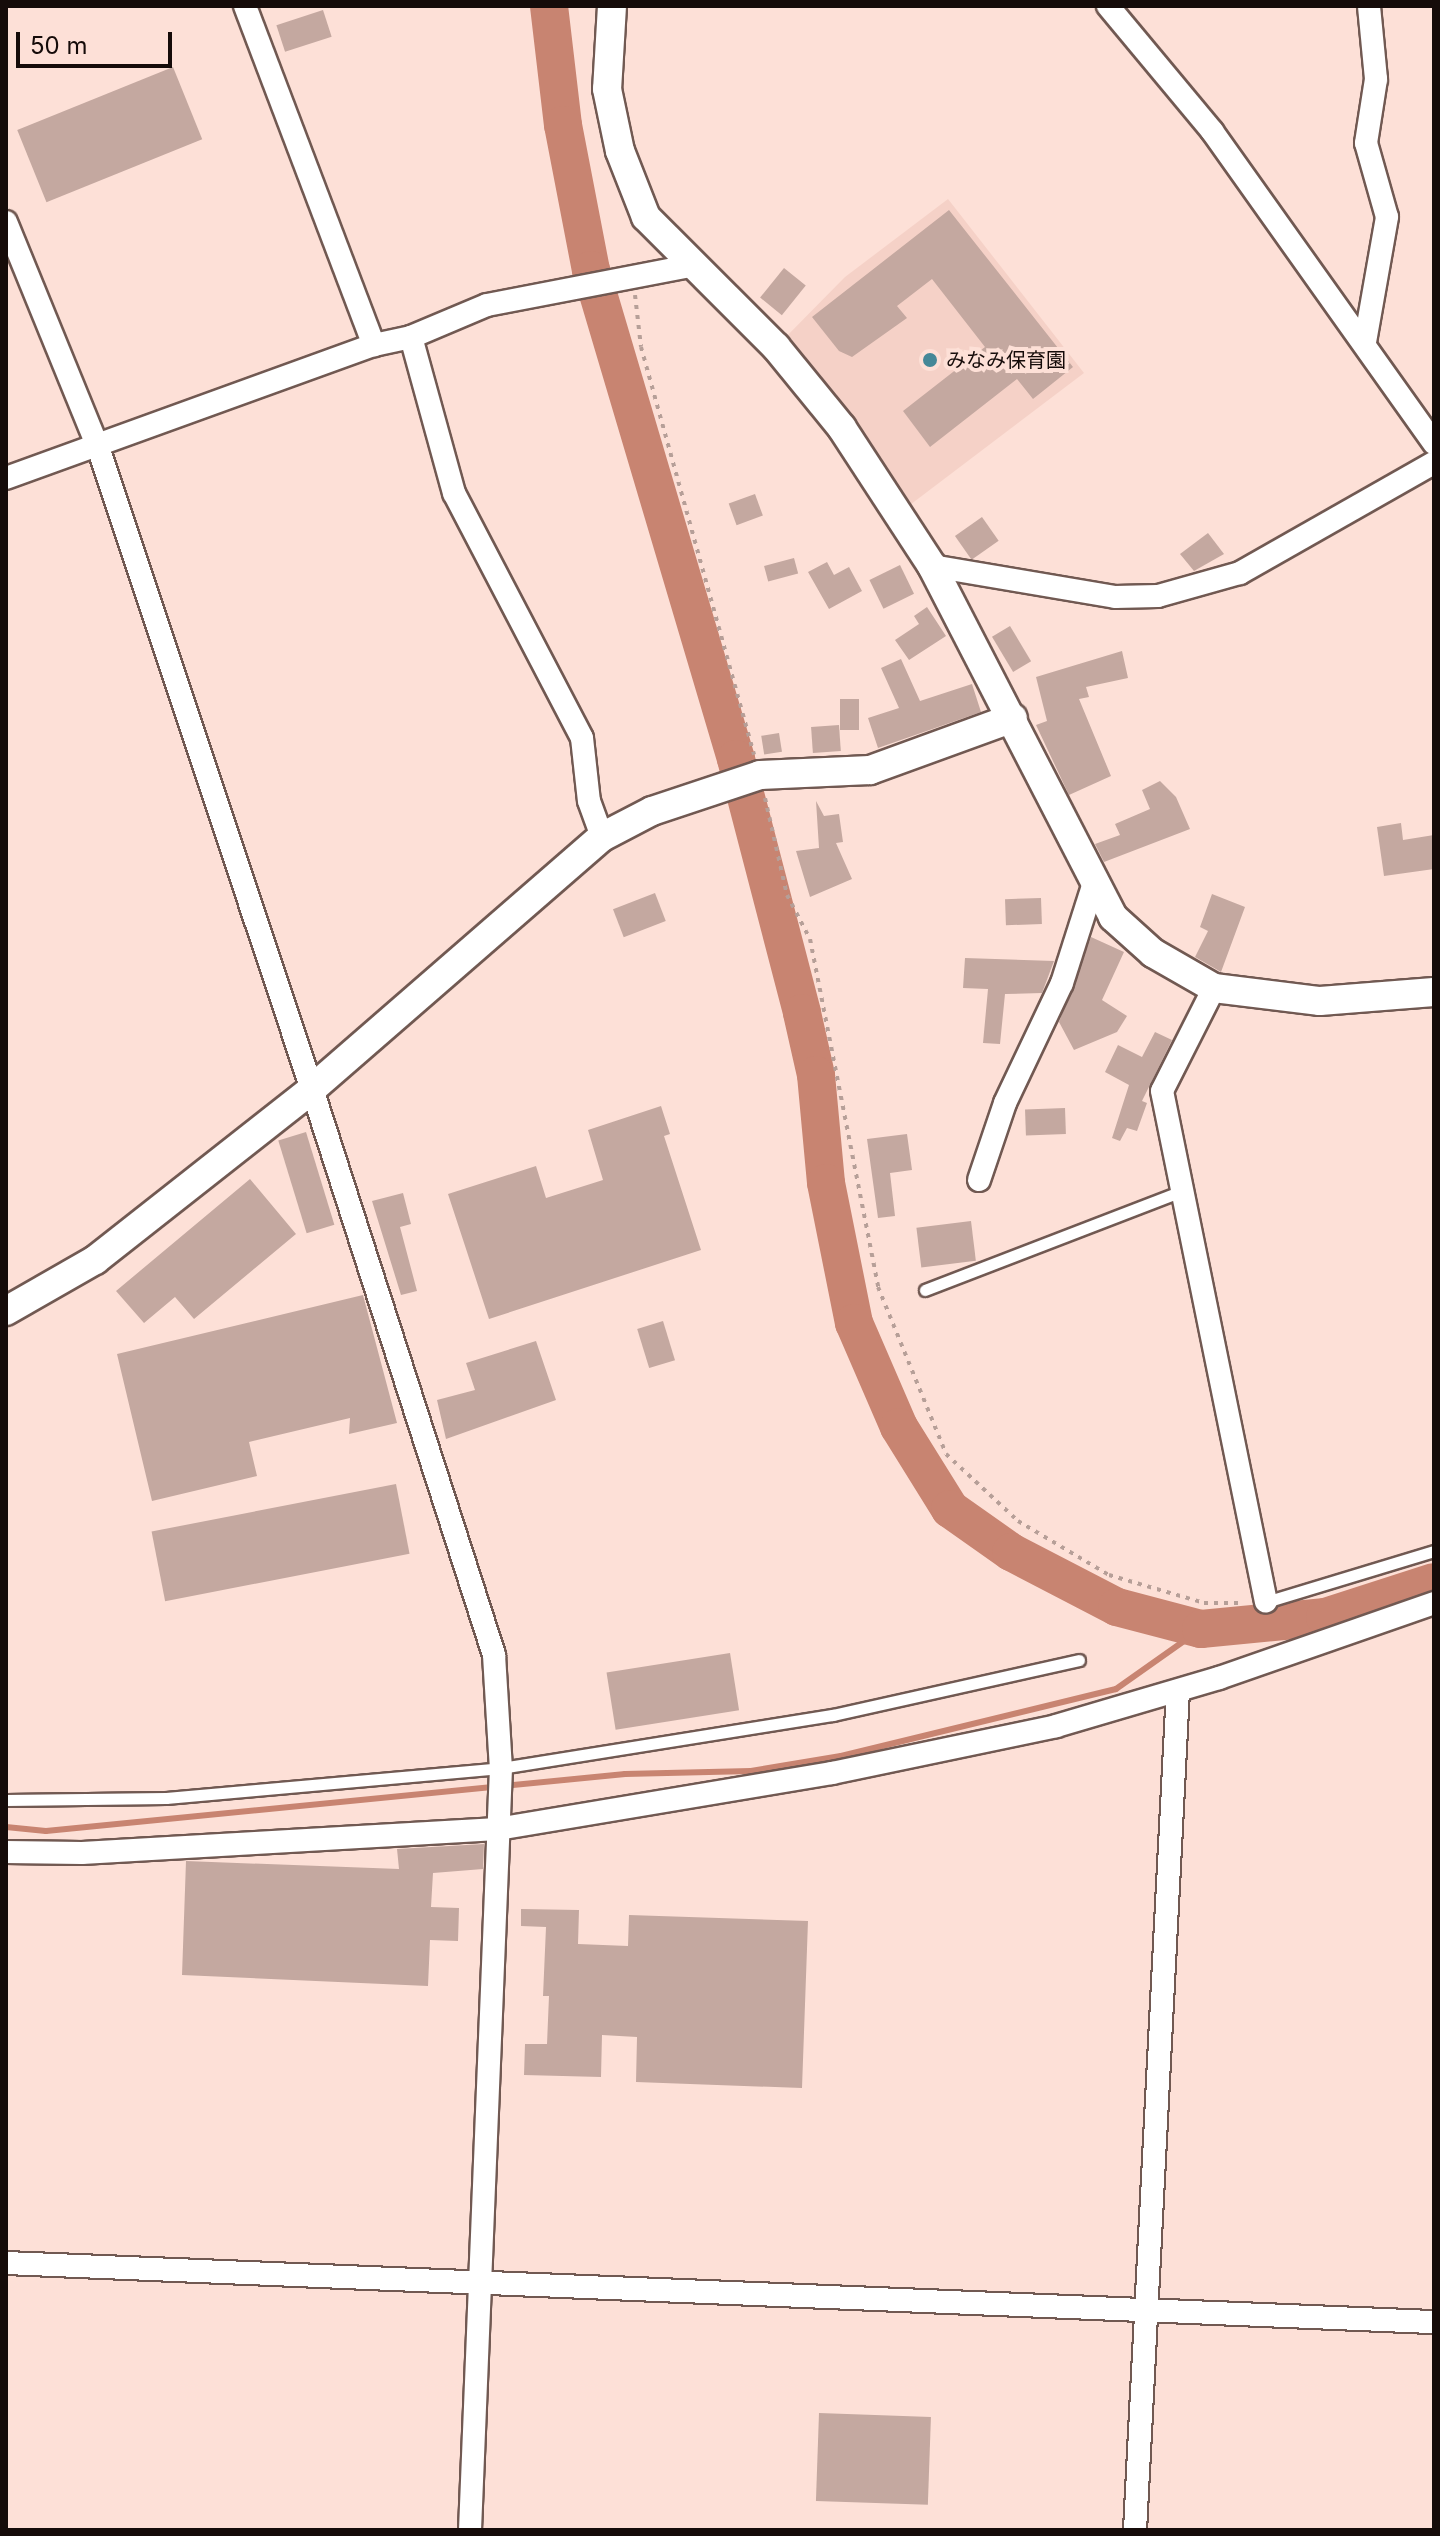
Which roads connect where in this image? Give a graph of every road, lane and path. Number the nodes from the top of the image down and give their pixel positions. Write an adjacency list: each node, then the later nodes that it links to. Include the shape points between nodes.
1 (245, 6): 10 (street)
2 (612, 6): 6 (street, via 607,89 620,151 646,217)
3 (1108, 6): 9 (street, via 1212,131)
4 (1369, 6): 9 (street, via 1376,79 1366,143 1387,217)
5 (6, 222): 12 (street)
6 (690, 266): 7 (street); 15 (street, via 776,347 842,428)
7 (634, 277): 8 (street, via 487,305); 17 (path, via 641,347)
8 (411, 337): 10 (street); 18 (street, via 454,493 582,738 589,801)
9 (1365, 342): 11 (street)
10 (374, 345): 12 (street)
11 (1434, 443)
12 (98, 447): 14 (street); 22 (street)
13 (1434, 463): 15 (street, via 1240,573 1158,596 1115,597)
14 (6, 478)
15 (932, 566): 16 (street)
16 (1013, 718): 17 (street, via 870,770); 19 (street)
17 (760, 775): 18 (street, via 652,811); 28 (path, via 787,895 810,939 878,1287 946,1454 1018,1521 1109,1575 1204,1603)
18 (602, 837): 22 (street)
19 (1094, 883): 20 (street, via 1113,917 1153,953); 23 (street, via 1062,983 1005,1103)
20 (1214, 988): 21 (street, via 1320,1001); 24 (street, via 1162,1091)
21 (1434, 992)
22 (312, 1089): 26 (street, via 95,1260); 32 (street, via 494,1655)
23 (979, 1180)
24 (1182, 1191): 25 (lane); 28 (street)
25 (925, 1290)
26 (6, 1311)
27 (1434, 1551): 28 (lane)
28 (1266, 1602)
29 (1434, 1603): 31 (street)
30 (1079, 1660): 32 (lane, via 833,1715)
31 (1178, 1691): 34 (street, via 1056,1726 847,1770); 38 (street)
32 (501, 1768): 33 (lane, via 166,1798); 34 (street)
33 (6, 1800)
34 (497, 1826): 35 (street, via 82,1853); 37 (street)
35 (6, 1852)
36 (6, 2263): 37 (street)
37 (481, 2285): 38 (street); 40 (street)
38 (1146, 2311): 39 (street); 41 (street)
39 (1434, 2322)
40 (470, 2530)
41 (1135, 2530)

